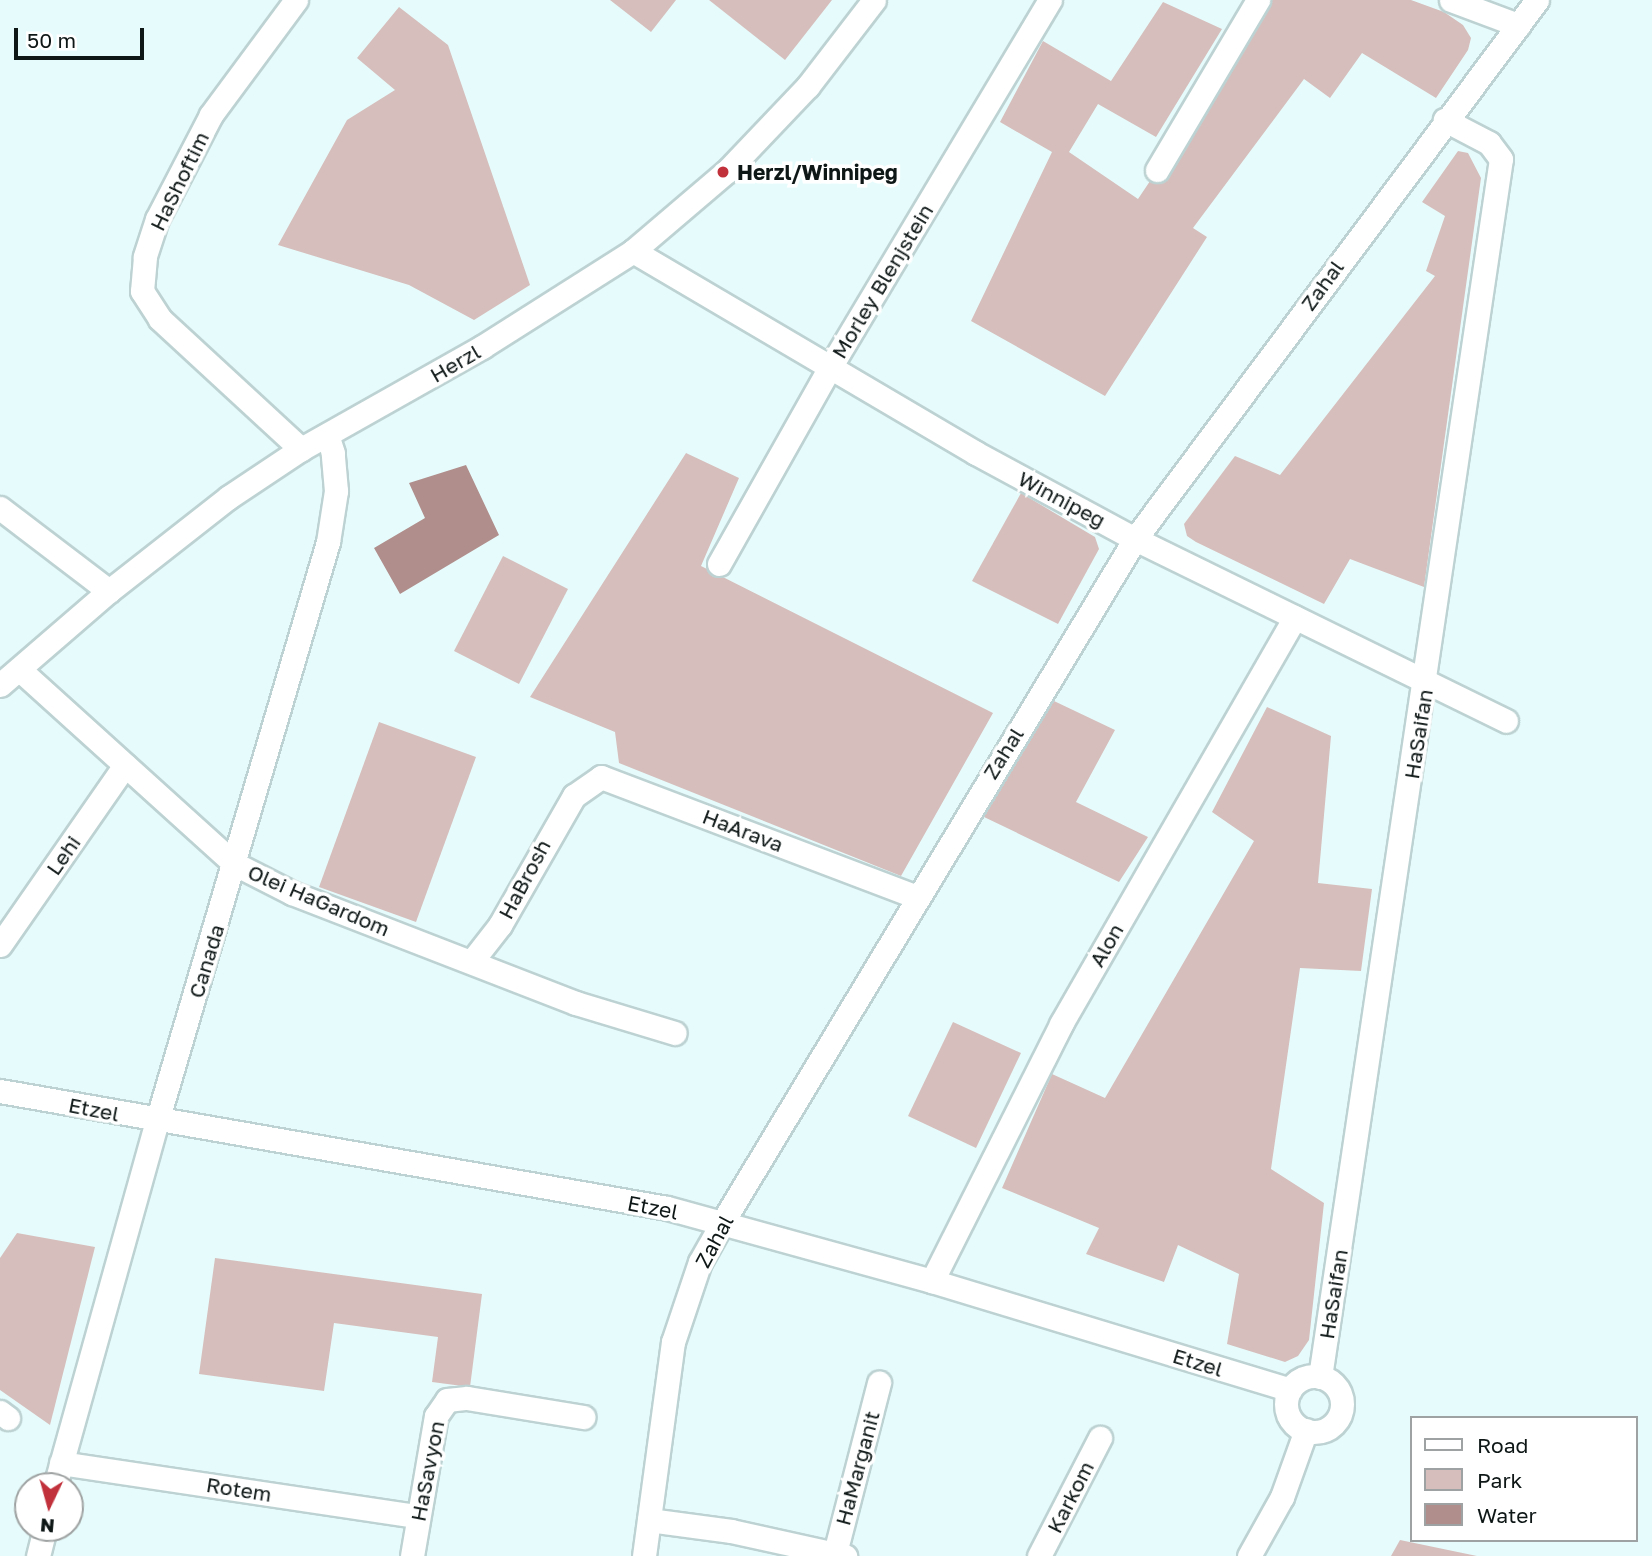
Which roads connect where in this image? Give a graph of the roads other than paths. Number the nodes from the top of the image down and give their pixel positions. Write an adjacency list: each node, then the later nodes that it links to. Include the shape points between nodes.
1 (296, 0): 13 (street, HaShoftim, via 201,134 157,219 145,257 142,291 160,319)
2 (874, 0): 10 (street, Herzl, via 808,86 736,162)
3 (1050, 0): 11 (street, Morley Blenjstein)
4 (1258, 0): 9 (street)
5 (1451, 0): 7 (street)
6 (1537, 0): 7 (street, Zahal)
7 (1518, 25): 8 (street, Zahal)
8 (1445, 120): 15 (street, Zahal); 20 (street, HaSaifan, via 1489,143 1501,159)
9 (1157, 170)
10 (633, 251): 11 (street, Winnipeg); 12 (street, Herzl, via 482,347)
11 (829, 369): 15 (street, Winnipeg); 16 (street, Morley Blenjstein)
12 (327, 435): 13 (street, Herzl); 25 (street, Canada, via 336,491 328,542)
13 (301, 449): 17 (street, Herzl, via 229,497)
14 (0, 508): 17 (street)
15 (1135, 539): 18 (street, Winnipeg); 26 (street, Zahal)
16 (719, 564)
17 (108, 591): 19 (street, Herzl)
18 (1295, 617): 20 (street, Winnipeg); 33 (street, Alon, via 1061,1024)
19 (20, 670): 21 (street, Herzl); 23 (street, Olei HaGardom)
20 (1426, 682): 22 (street, Winnipeg); 34 (street, HaSaifan)
21 (0, 685)
22 (1506, 720)
23 (125, 765): 25 (street, Olei HaGardom); 27 (street, Lehi)
24 (574, 796): 26 (street, HaArava, via 601,777); 28 (street, HaBrosh, via 499,925)
25 (235, 864): 28 (street, Olei HaGardom, via 331,908); 31 (street, Canada)
26 (915, 896): 32 (street, Zahal)
27 (0, 945)
28 (472, 961): 29 (street, Olei HaGardom, via 576,1003)
29 (675, 1033)
30 (0, 1091): 31 (street, Etzel)
31 (157, 1121): 32 (street, Etzel, via 667,1208); 40 (street, Canada)
32 (722, 1223): 33 (street, Etzel); 43 (street, Zahal, via 700,1262 673,1342)
33 (932, 1281): 36 (street, Etzel)
34 (1320, 1377): 36 (street, via 1305,1377); 38 (street, via 1339,1390 1342,1409 1332,1425)
35 (879, 1383): 44 (street, HaMarganit)
36 (1290, 1390): 38 (street, via 1288,1413)
37 (583, 1417): 42 (street, HaSavyon, via 467,1398 447,1400 436,1416)
38 (1306, 1430): 48 (street, via 1282,1497)
39 (1100, 1437): 47 (street, Karkom)
40 (61, 1463): 41 (street, Canada); 42 (street, Rotem)
41 (59, 1472)
42 (417, 1516): 45 (street, HaSavyon)
43 (649, 1520): 44 (street, via 731,1531); 46 (street, Zahal)
44 (840, 1555)
45 (412, 1556)
46 (644, 1556)
47 (1039, 1556)
48 (1250, 1556)

